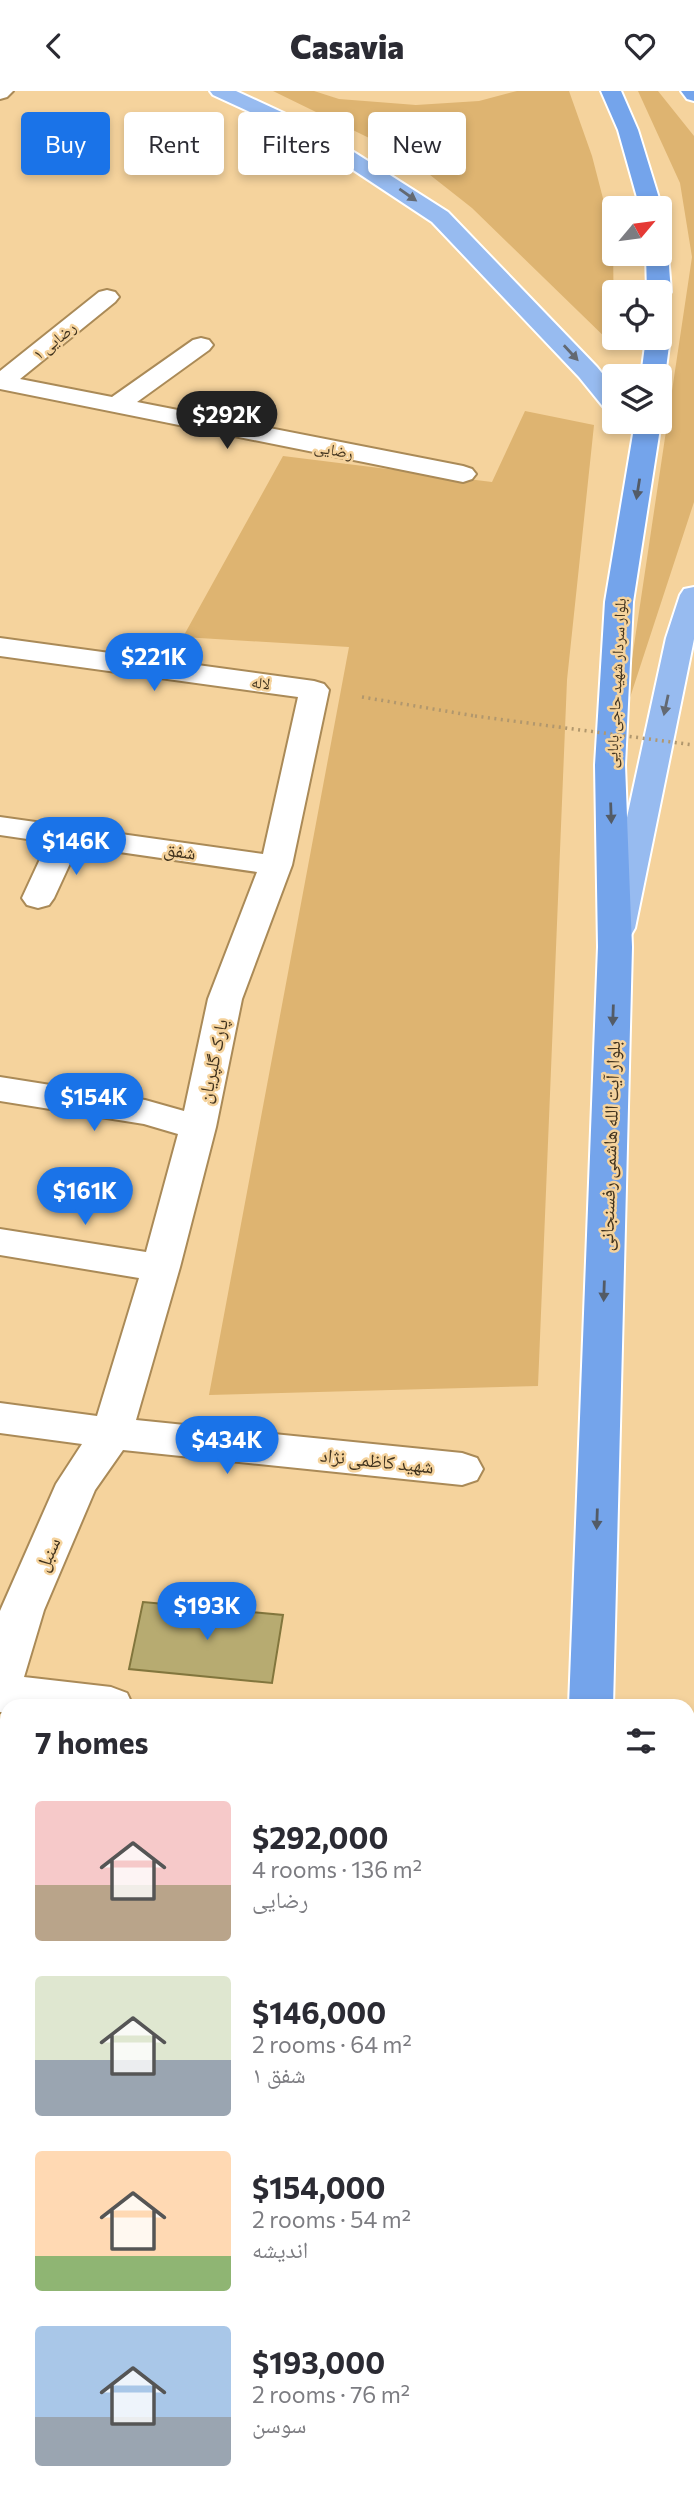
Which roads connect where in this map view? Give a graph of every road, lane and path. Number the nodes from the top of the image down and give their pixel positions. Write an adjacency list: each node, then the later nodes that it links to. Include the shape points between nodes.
1 (220, 91): 7 (main road, one-way to 7, via 309,132 440,217)
2 (611, 91): 3 (highway)
3 (647, 196)
4 (107, 297): 6 (street, رضایی ۱)
5 (201, 345): 8 (street)
6 (1, 382): 8 (street, رضایی)
7 (602, 389)
8 (116, 405): 10 (street, رضایی)
9 (640, 434): 19 (highway, بلوار سردار شهید حاجی بابایی, one-way to 19, via 618,615 610,765)
10 (463, 474)
11 (694, 595): 19 (main road, بلوار آیت الله هاشمی رفسنجانی, one-way to 19, via 680,638)
12 (0, 647): 13 (street, لاله)
13 (314, 689): 14 (path, bridge); 17 (street, پارک گلپریان)
14 (694, 745)
15 (0, 826): 16 (street, شفق)
16 (66, 835): 17 (street, شفق); 18 (street)
17 (276, 865): 21 (street, پارک گلپریان, via 225,999)
18 (38, 898)
19 (615, 947): 30 (highway, بلوار آیت الله هاشمی رفسنجانی, one-way to 30)
20 (0, 1089): 21 (street, via 145,1112)
21 (198, 1127): 23 (street, پارک گلپریان)
22 (0, 1241): 23 (street)
23 (161, 1267): 25 (street, پارک گلپریان)
24 (0, 1418): 25 (street, شهید کاظمی نژاد)
25 (111, 1433): 26 (street, شهید کاظمی نژاد); 27 (street, سنبل, via 77,1484 22,1610)
26 (462, 1469)
27 (0, 1683)
28 (0, 1693): 29 (street)
29 (51, 1699)
30 (592, 1699)

